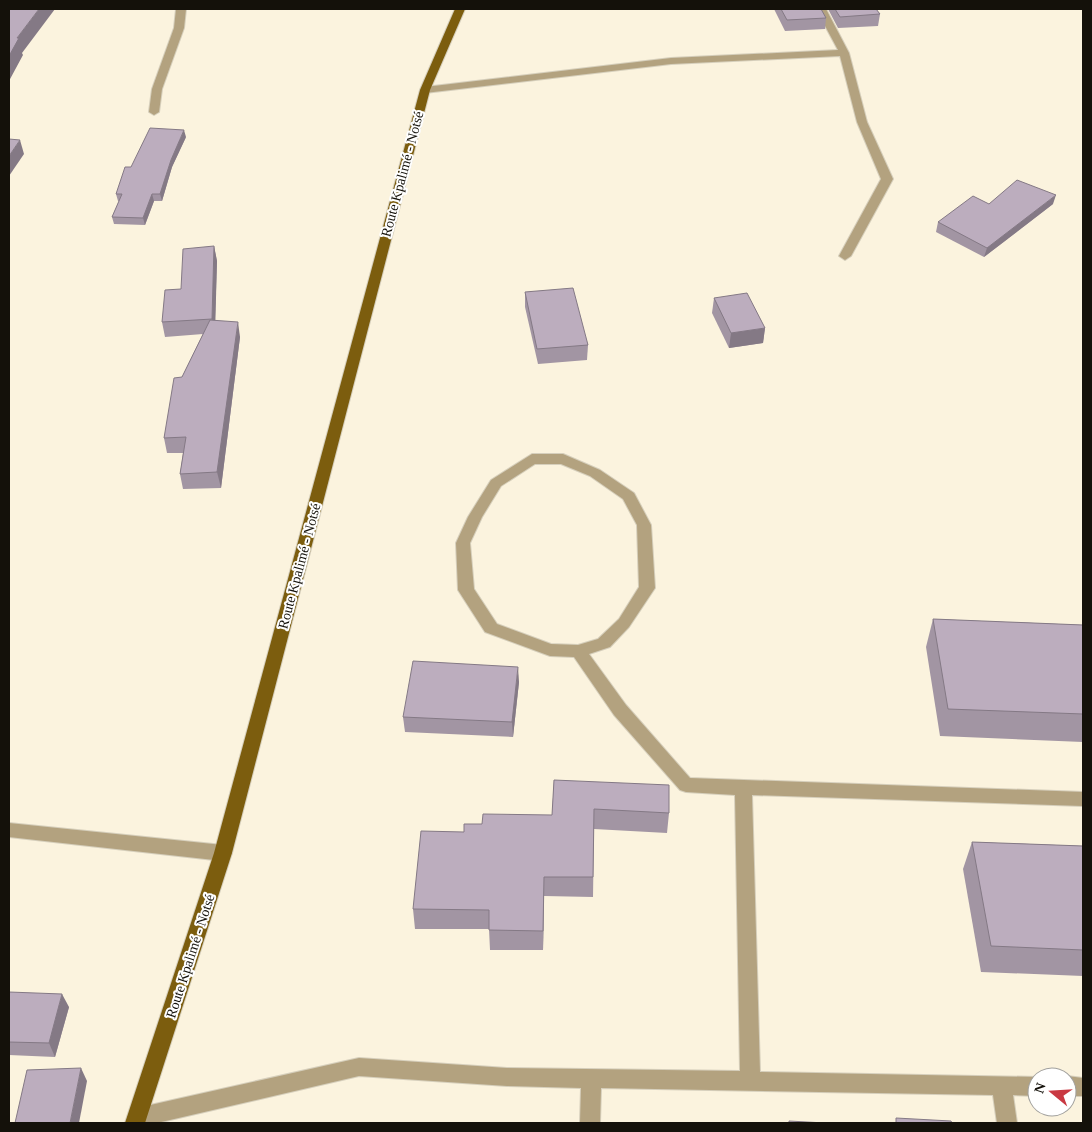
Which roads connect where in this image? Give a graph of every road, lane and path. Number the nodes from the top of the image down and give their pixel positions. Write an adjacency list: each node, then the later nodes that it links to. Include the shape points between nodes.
1 (181, 9): 6 (street, via 179,28 156,89)
2 (460, 9): 5 (main road, Route Kpalimé - Notsé)
3 (821, 9): 4 (street)
4 (844, 53): 5 (street, via 671,61); 7 (street, via 862,122 887,178)
5 (425, 90): 12 (main road, Route Kpalimé - Notsé)
6 (154, 112)
7 (845, 256)
8 (578, 651): 8 (street, via 550,650 490,628 466,590 463,543 475,516 496,482 532,459 563,459 595,473 629,496 644,525 647,588 624,623 604,643); 9 (street, via 620,710 686,784)
9 (743, 788): 10 (street); 14 (street)
10 (1083, 799)
11 (9, 830): 12 (street)
12 (223, 854): 17 (main road, Route Kpalimé - Notsé)
13 (591, 1078): 14 (street); 17 (street, via 507,1077 359,1067); 18 (street)
14 (750, 1081): 15 (street)
15 (1001, 1085): 16 (street); 19 (street)
16 (1027, 1086)
17 (136, 1121)
18 (590, 1123)
19 (1007, 1123)

